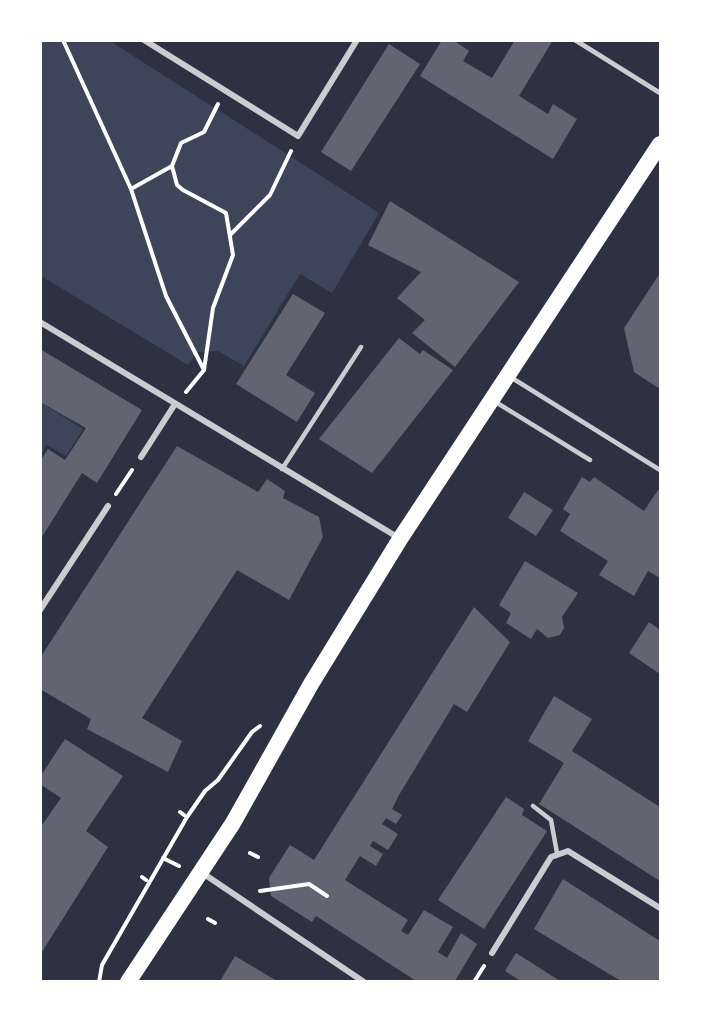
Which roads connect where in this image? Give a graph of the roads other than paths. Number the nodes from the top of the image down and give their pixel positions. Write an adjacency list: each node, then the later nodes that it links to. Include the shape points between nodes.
1 (144, 40): 2 (street, via 298,136)
2 (357, 40)
3 (575, 40): 4 (street)
4 (660, 93)
5 (660, 144): 8 (highway)
6 (40, 322): 10 (street)
7 (361, 347): 13 (lane)
8 (507, 375): 9 (highway); 14 (lane)
9 (492, 400): 12 (lane); 16 (highway)
10 (175, 404): 11 (street); 13 (street)
11 (141, 457)
12 (590, 460)
13 (282, 469): 16 (street)
14 (660, 470)
15 (108, 506): 17 (street)
16 (400, 539): 20 (highway, via 311,684 233,823)
17 (40, 610)
18 (533, 806): 19 (lane, via 551,820)
19 (558, 853): 21 (street, via 568,851); 22 (street, via 551,857)
20 (200, 872): 23 (highway); 24 (street)
21 (660, 908)
22 (492, 953)
23 (128, 981)
24 (364, 981)

